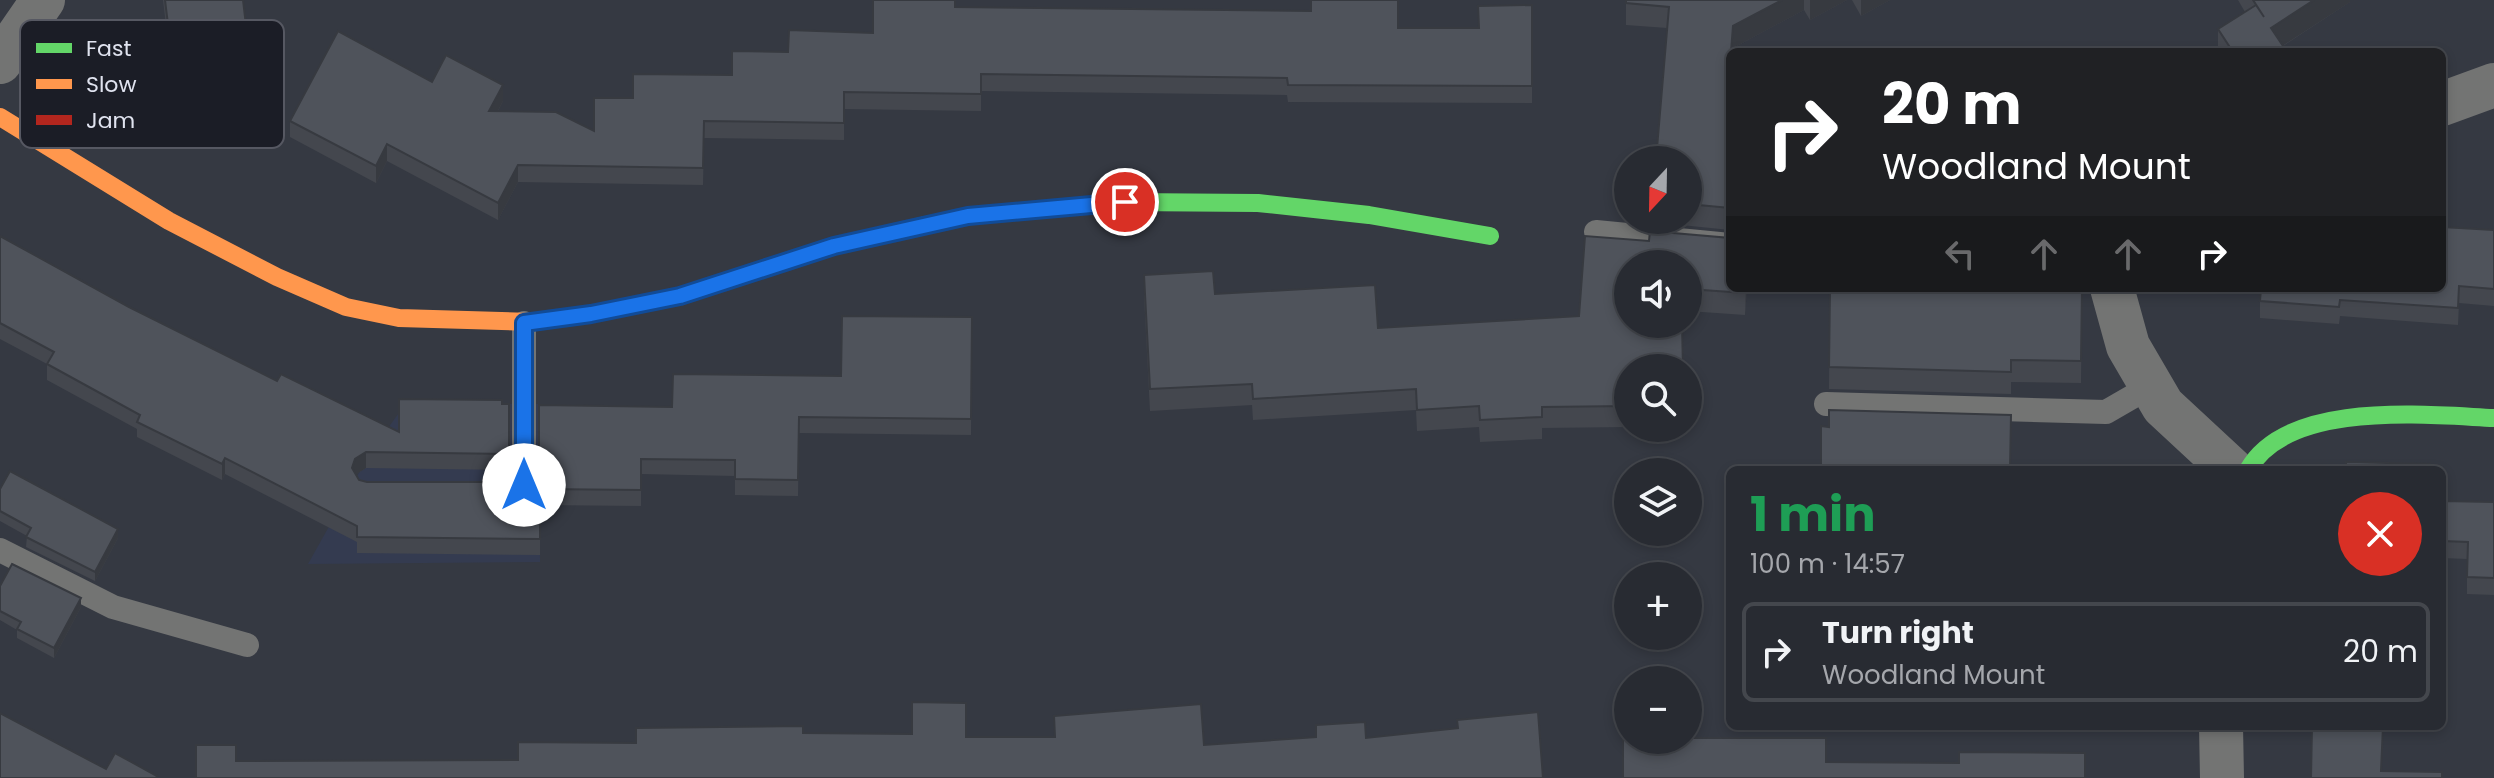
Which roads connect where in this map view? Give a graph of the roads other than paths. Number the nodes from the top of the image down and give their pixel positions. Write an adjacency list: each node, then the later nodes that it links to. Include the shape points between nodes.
1 (43, 0): 2 (street)
2 (29, 20)
3 (20, 33): 4 (street)
4 (0, 62)
5 (2494, 85): 6 (street)
6 (2446, 103)
7 (0, 117): 8 (street)
8 (20, 129)
9 (50, 148): 14 (street, via 169,221 346,307 399,318)
10 (1596, 232): 12 (lane)
11 (1490, 236): 14 (street, via 1258,203 1125,202 968,216 834,246 680,296)
12 (1726, 245)
13 (2113, 292): 15 (street, via 2128,346)
14 (524, 323): 20 (lane, via 524,485)
15 (2151, 386): 16 (lane, via 2106,412); 18 (street, via 2163,406)
16 (1826, 404)
17 (2494, 418): 19 (street, via 2345,417 2296,428 2259,451)
18 (2228, 466)
19 (2250, 466)
20 (477, 485)
21 (0, 550): 22 (lane, via 113,607)
22 (247, 645)
23 (2221, 730): 24 (street)
24 (2222, 778)

